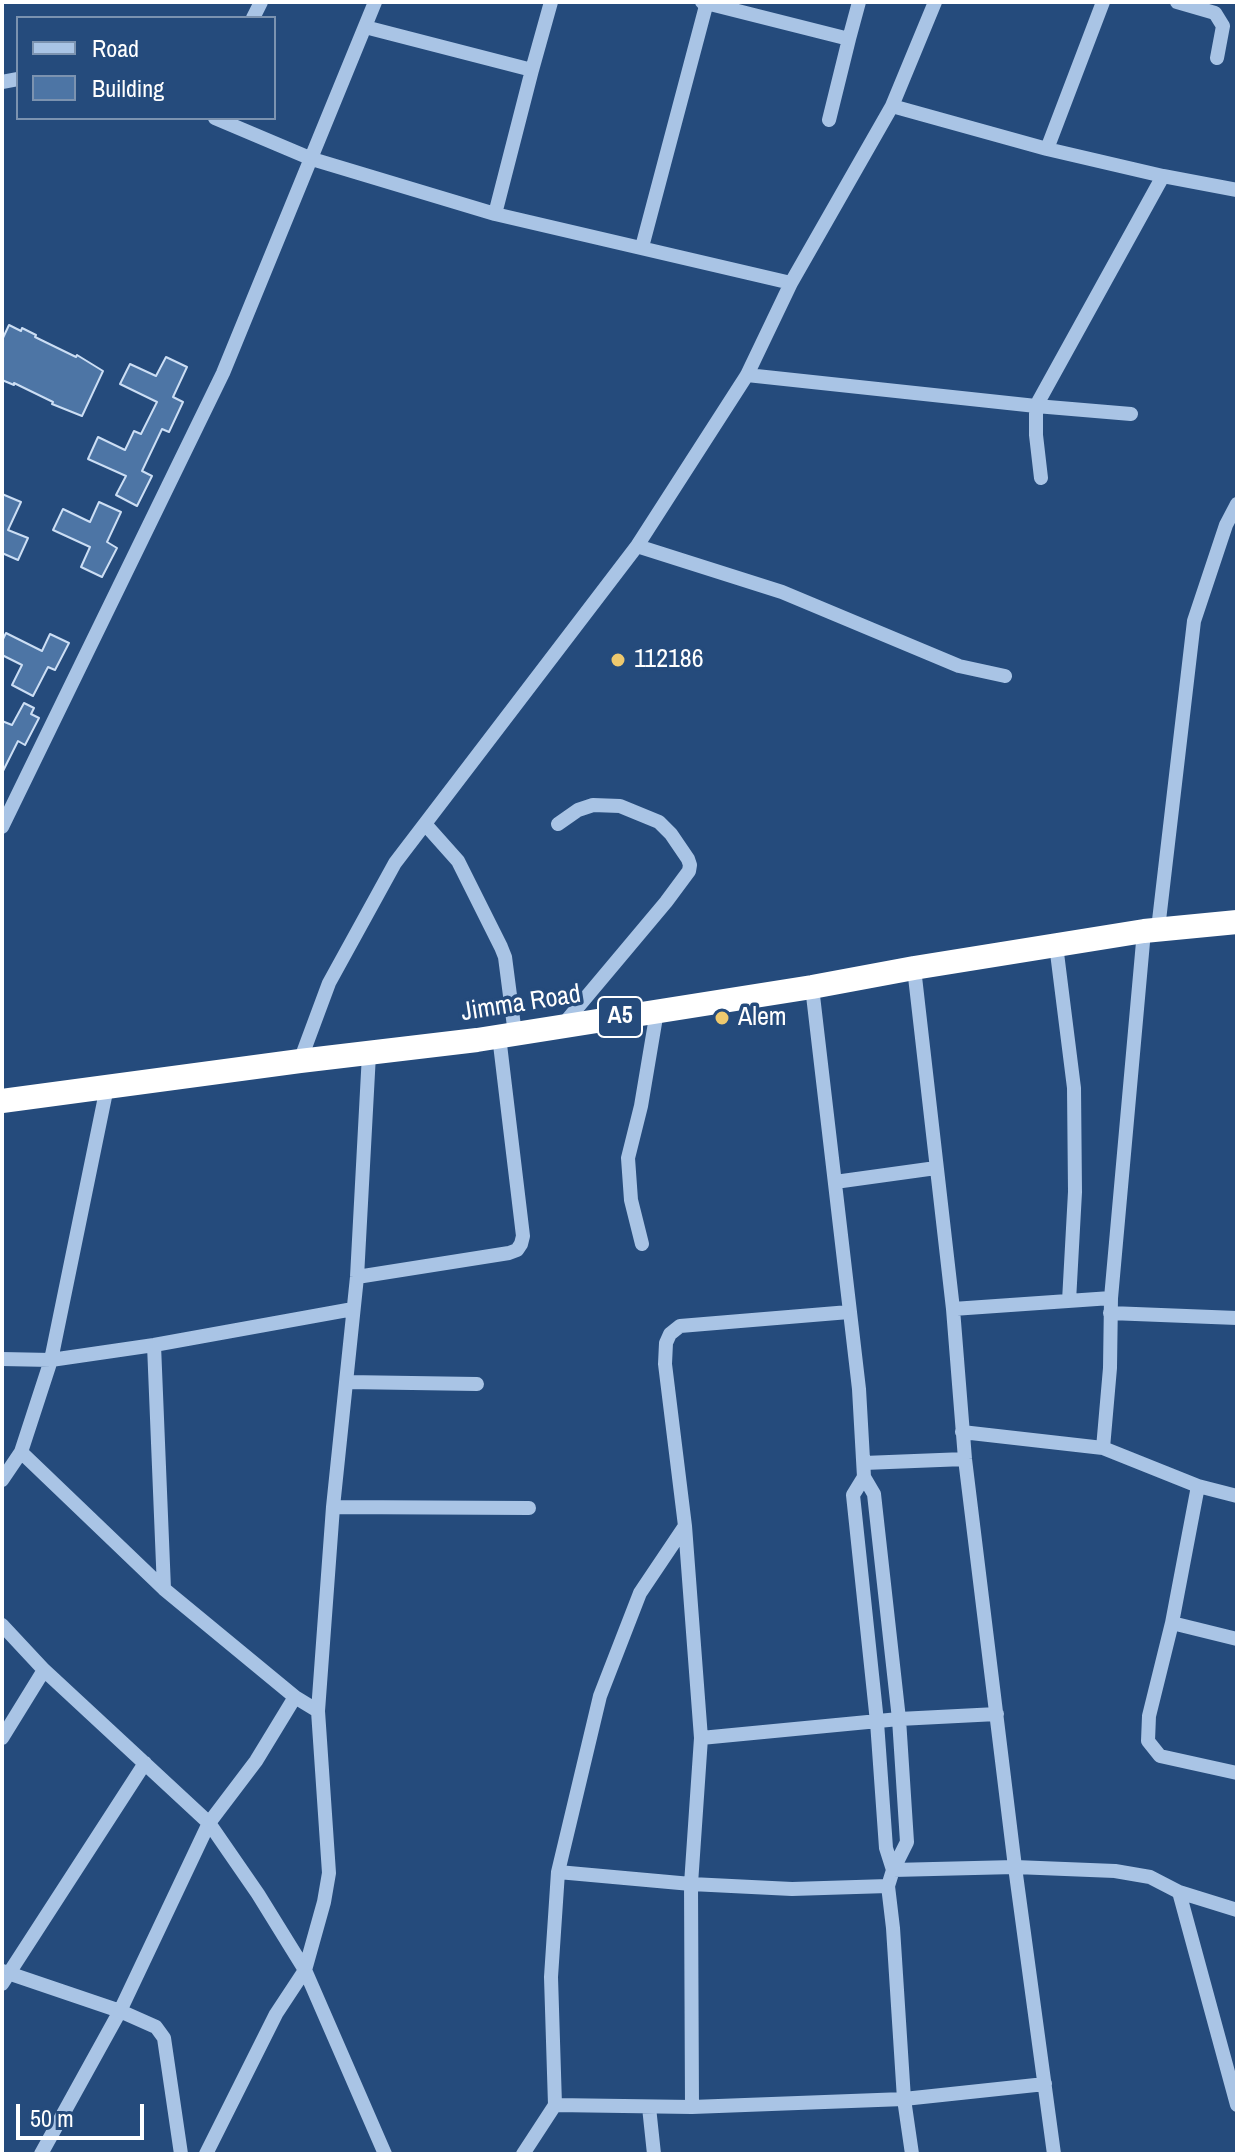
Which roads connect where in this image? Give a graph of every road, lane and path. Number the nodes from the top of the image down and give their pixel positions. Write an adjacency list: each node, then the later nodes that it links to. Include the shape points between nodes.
1 (375, 2): 8 (street)
2 (551, 2): 11 (street)
3 (705, 2): 9 (street); 20 (street)
4 (859, 2): 9 (street)
5 (935, 2): 12 (street)
6 (1103, 2): 15 (street)
7 (1185, 3): 10 (street, via 1215,13 1223,26)
8 (365, 27): 11 (street); 16 (street)
9 (849, 39): 14 (street)
10 (1217, 58)
11 (532, 70): 19 (street)
12 (892, 106): 15 (street); 21 (street)
13 (220, 120): 16 (street)
14 (829, 120)
15 (1047, 149): 17 (street)
16 (312, 159): 19 (street); 32 (street, via 223,373)
17 (1163, 176): 18 (street); 23 (street)
18 (1237, 190)
19 (495, 214): 20 (street)
20 (642, 247): 21 (street)
21 (791, 283): 22 (street)
22 (747, 375): 23 (street); 28 (street)
23 (1036, 406): 24 (street); 25 (street)
24 (1131, 414)
25 (1041, 478)
26 (1237, 504): 27 (street)
27 (1231, 526): 34 (street, via 1194,621)
28 (637, 546): 29 (street, via 782,592 959,666); 30 (street)
29 (1005, 676)
30 (425, 824): 40 (street, via 458,861 505,957); 42 (street, via 395,863 329,983)
31 (558, 824): 39 (street, via 593,805 620,806 659,822 690,865 666,902)
32 (2, 827)
33 (1237, 922): 34 (highway, Jimma Road / A5)
34 (1151, 930): 35 (highway, Jimma Road / A5); 50 (street)
35 (1056, 945): 36 (highway, Jimma Road / A5); 49 (street, via 1074,1088)
36 (914, 968): 37 (highway, Jimma Road / A5); 45 (street)
37 (812, 987): 38 (highway, Jimma Road / A5); 46 (street)
38 (657, 1011): 39 (highway, Jimma Road / A5); 47 (street, via 628,1158)
39 (562, 1026): 40 (highway, Jimma Road / A5)
40 (507, 1035): 41 (highway, Jimma Road / A5); 48 (street, via 521,1244 509,1253)
41 (369, 1054): 42 (highway, Jimma Road / A5); 48 (street)
42 (300, 1061): 43 (highway, Jimma Road / A5)
43 (107, 1087): 44 (highway, Jimma Road / A5); 57 (street)
44 (2, 1101)
45 (936, 1168): 46 (street); 52 (street)
46 (835, 1182): 53 (street)
47 (642, 1244)
48 (357, 1277): 51 (street)
49 (1069, 1301): 50 (street); 52 (street)
50 (1111, 1305): 54 (street); 61 (street)
51 (353, 1309): 55 (street); 58 (street)
52 (953, 1309): 60 (street)
53 (849, 1312): 64 (street); 70 (street, via 680,1326 670,1334 665,1364)
54 (1237, 1318)
55 (154, 1345): 57 (street); 71 (street)
56 (2, 1359): 57 (street)
57 (51, 1360): 62 (street)
58 (347, 1382): 59 (street); 68 (street)
59 (477, 1384)
60 (962, 1432): 61 (street); 63 (street)
61 (1103, 1448): 66 (street)
62 (21, 1452): 65 (street); 71 (street)
63 (965, 1459): 64 (street); 78 (street)
64 (864, 1470): 79 (street, via 874,1494); 80 (street, via 853,1495)
65 (2, 1480)
66 (1198, 1486): 67 (street); 72 (street)
67 (1237, 1496)
68 (333, 1507): 69 (street); 77 (street)
69 (529, 1508)
70 (685, 1526): 82 (street); 88 (street, via 640,1593 600,1696)
71 (164, 1589): 76 (street)
72 (1172, 1623): 74 (street); 84 (street, via 1149,1716 1148,1741 1160,1756)
73 (2, 1625): 75 (street)
74 (1237, 1639)
75 (44, 1670): 81 (street); 83 (street)
76 (295, 1697): 77 (street); 85 (street)
77 (318, 1711): 93 (street, via 329,1873)
78 (997, 1714): 79 (street); 86 (street)
79 (899, 1719): 80 (street); 87 (street, via 907,1842)
80 (877, 1722): 82 (street); 87 (street, via 886,1848)
81 (2, 1736)
82 (701, 1738): 89 (street)
83 (145, 1763): 85 (street); 94 (street)
84 (1237, 1773)
85 (209, 1823): 93 (street); 95 (street)
86 (1015, 1867): 87 (street); 91 (street, via 1115,1871 1150,1877); 96 (street)
87 (893, 1870): 90 (street)
88 (558, 1872): 89 (street); 98 (street, via 551,1977)
89 (691, 1884): 90 (street); 101 (street)
90 (888, 1886): 97 (street)
91 (1179, 1892): 92 (street); 99 (street)
92 (1237, 1910)
93 (305, 1970): 104 (street, via 276,2014); 105 (street)
94 (5, 1976): 95 (street)
95 (120, 2011): 102 (street, via 156,2027 164,2038); 103 (street)
96 (1045, 2084): 97 (street); 109 (street)
97 (904, 2099): 101 (street); 108 (street)
98 (555, 2105): 100 (street); 106 (street)
99 (1237, 2105)
100 (649, 2107): 101 (street); 107 (street)
101 (692, 2107)
102 (178, 2151)
103 (41, 2154)
104 (206, 2154)
105 (385, 2154)
106 (523, 2154)
107 (654, 2154)
108 (912, 2154)
109 (1054, 2154)

